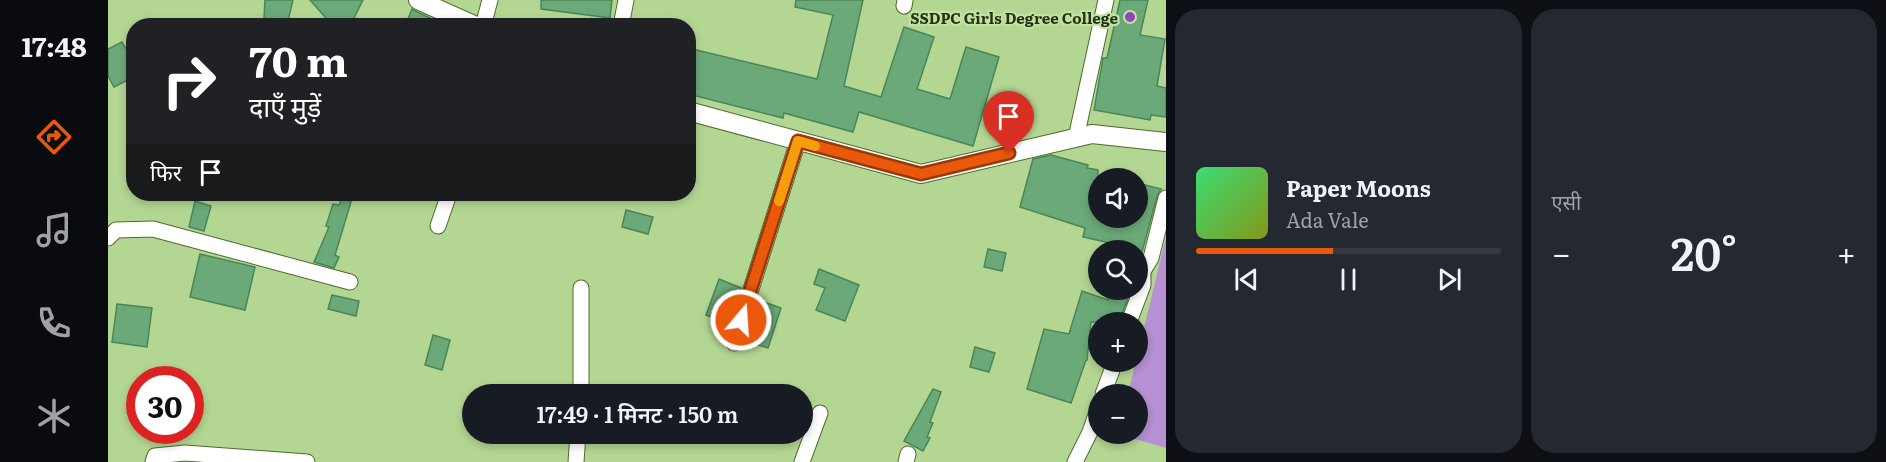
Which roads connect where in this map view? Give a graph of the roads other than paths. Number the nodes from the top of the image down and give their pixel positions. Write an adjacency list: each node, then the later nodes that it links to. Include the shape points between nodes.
1 (418, 0): 5 (street)
2 (490, 0): 6 (street)
3 (626, 0): 7 (street)
4 (1106, 0): 9 (street)
5 (458, 18)
6 (485, 18)
7 (623, 18)
8 (696, 113): 10 (street)
9 (1076, 138): 10 (street, via 921,174); 11 (street, via 1092,134)
10 (798, 141): 19 (street)
11 (1166, 142)
12 (1166, 198): 18 (street)
13 (447, 201): 14 (street)
14 (438, 226)
15 (108, 237): 16 (street, via 116,230 153,230)
16 (350, 282)
17 (581, 288): 20 (street)
18 (1133, 312)
19 (734, 343)
20 (581, 384)
21 (820, 413): 28 (street)
22 (1088, 436): 29 (street)
23 (577, 444): 27 (street)
24 (264, 460): 25 (street, via 185,453 155,456); 26 (street)
25 (153, 462)
26 (307, 462)
27 (576, 462)
28 (802, 462)
29 (1075, 462)

